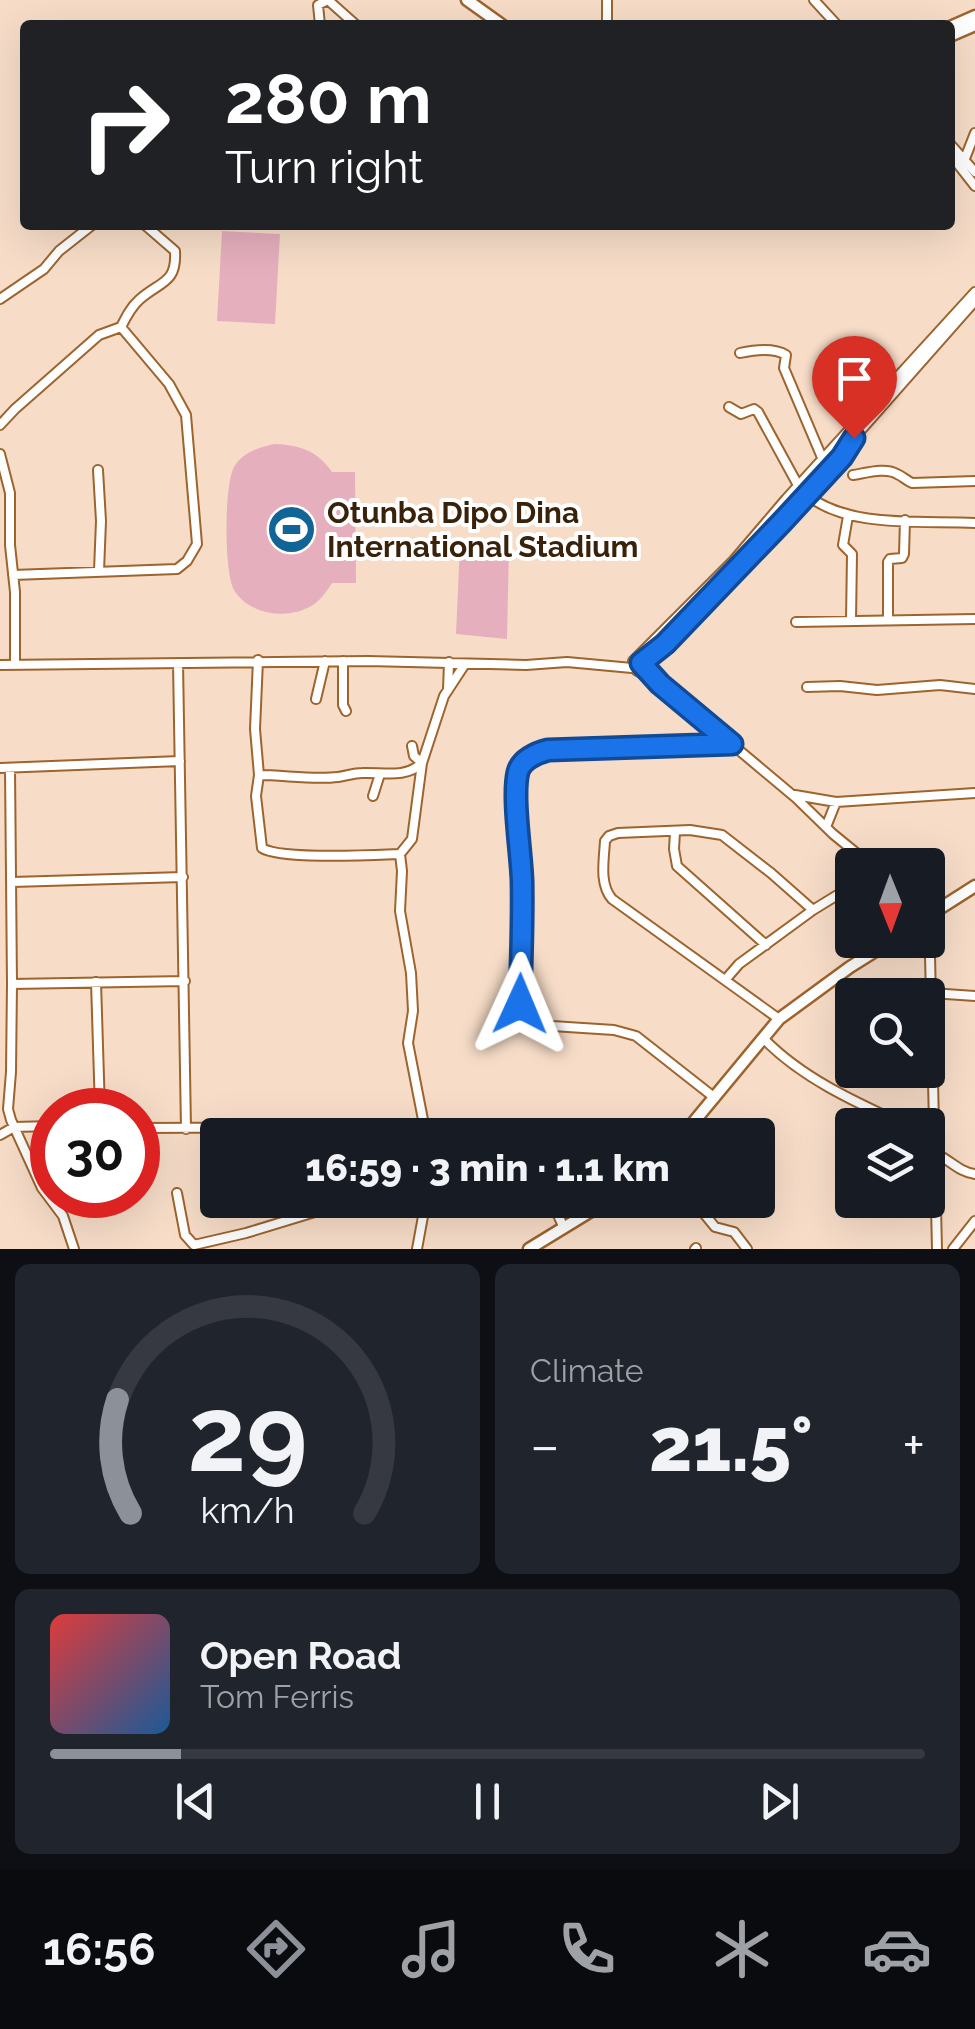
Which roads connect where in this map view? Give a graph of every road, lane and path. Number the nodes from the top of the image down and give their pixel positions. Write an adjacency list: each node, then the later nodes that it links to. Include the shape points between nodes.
1 (328, 0): 4 (street, via 318,6); 5 (street)
2 (467, 0): 6 (main road)
3 (814, 0): 7 (street)
4 (319, 20)
5 (350, 20)
6 (495, 20)
7 (832, 20)
8 (975, 133): 11 (street)
9 (955, 150): 11 (street)
10 (955, 160): 13 (street)
11 (964, 161): 12 (street)
12 (975, 172)
13 (975, 186)
14 (86, 230): 17 (street)
15 (151, 230): 19 (street, via 174,251 176,266 168,280 138,300)
16 (975, 292): 24 (street)
17 (0, 299)
18 (975, 301): 29 (street)
19 (121, 327): 22 (street, via 99,335); 33 (street, via 169,384 186,416 197,544 177,569)
20 (740, 353): 24 (street, via 786,354 784,368)
21 (729, 407): 28 (street, via 740,414 758,412)
22 (0, 425)
23 (0, 454): 34 (street, via 10,493)
24 (823, 460): 28 (street)
25 (98, 470): 33 (street)
26 (854, 474): 27 (street)
27 (975, 482)
28 (799, 487): 47 (street)
29 (807, 495): 30 (street); 47 (street)
30 (848, 516): 31 (street); 36 (street, via 843,544 852,554)
31 (906, 520): 32 (street); 35 (street, via 904,554 888,562)
32 (975, 524)
33 (99, 571): 34 (street)
34 (13, 575): 45 (street)
35 (888, 619): 36 (street); 37 (street)
36 (851, 620): 38 (street)
37 (975, 620)
38 (796, 622)
39 (258, 660): 40 (street); 43 (street); 59 (street)
40 (325, 661): 41 (street); 51 (street)
41 (344, 661): 42 (street); 52 (street)
42 (449, 662): 44 (street); 50 (street)
43 (178, 663): 45 (street); 55 (street)
44 (466, 663): 47 (street); 50 (street)
45 (15, 664): 46 (street)
46 (0, 665)
47 (637, 665): 53 (street)
48 (807, 687): 49 (street)
49 (975, 689)
50 (448, 690): 56 (street)
51 (316, 699)
52 (346, 711)
53 (732, 744): 60 (street); 85 (street, via 543,751 518,770 523,1014 552,1026 636,1036)
54 (412, 746): 56 (street)
55 (180, 761): 57 (street); 68 (street)
56 (422, 763): 58 (street); 67 (street, via 412,840)
57 (5, 769): 69 (street)
58 (380, 774): 59 (street); 62 (street)
59 (259, 775): 67 (street, via 260,840 267,852)
60 (790, 794): 63 (street); 64 (street)
61 (975, 794): 63 (street)
62 (373, 796)
63 (836, 802): 64 (street)
64 (826, 827): 66 (street)
65 (675, 832): 73 (street, via 722,835); 74 (street, via 678,866); 76 (street, via 609,836 605,889)
66 (851, 848)
67 (400, 854): 87 (street, via 400,912 411,973 408,1043)
68 (183, 877): 69 (street); 77 (street)
69 (12, 882): 79 (street)
70 (975, 886): 72 (main road)
71 (835, 896): 73 (street)
72 (945, 904)
73 (812, 910): 74 (street)
74 (766, 945): 76 (street)
75 (864, 958): 82 (main road)
76 (726, 979): 82 (street)
77 (185, 981): 78 (street); 92 (street)
78 (96, 982): 79 (street); 84 (street)
79 (12, 984): 89 (street, via 8,1108)
80 (945, 994): 81 (street)
81 (975, 996)
82 (779, 1020): 83 (main road)
83 (764, 1038): 85 (main road); 86 (street, via 796,1067)
84 (99, 1088)
85 (714, 1098): 88 (main road)
86 (869, 1108)
87 (423, 1118)
88 (698, 1118)
89 (14, 1127): 90 (street); 94 (street); 106 (street)
90 (30, 1127)
91 (160, 1128): 92 (street)
92 (186, 1129): 93 (street)
93 (200, 1129)
94 (0, 1135)
95 (945, 1157): 96 (street)
96 (975, 1174)
97 (178, 1193): 98 (street, via 185,1235 194,1245)
98 (297, 1218)
99 (423, 1218): 107 (street)
100 (559, 1218): 105 (street)
101 (580, 1218): 105 (main road)
102 (707, 1218): 109 (street, via 715,1228 734,1232)
103 (936, 1218): 110 (street)
104 (975, 1221): 111 (street)
105 (564, 1228): 108 (main road)
106 (74, 1249)
107 (417, 1249)
108 (529, 1249)
109 (748, 1249)
110 (937, 1249)
111 (953, 1249)

